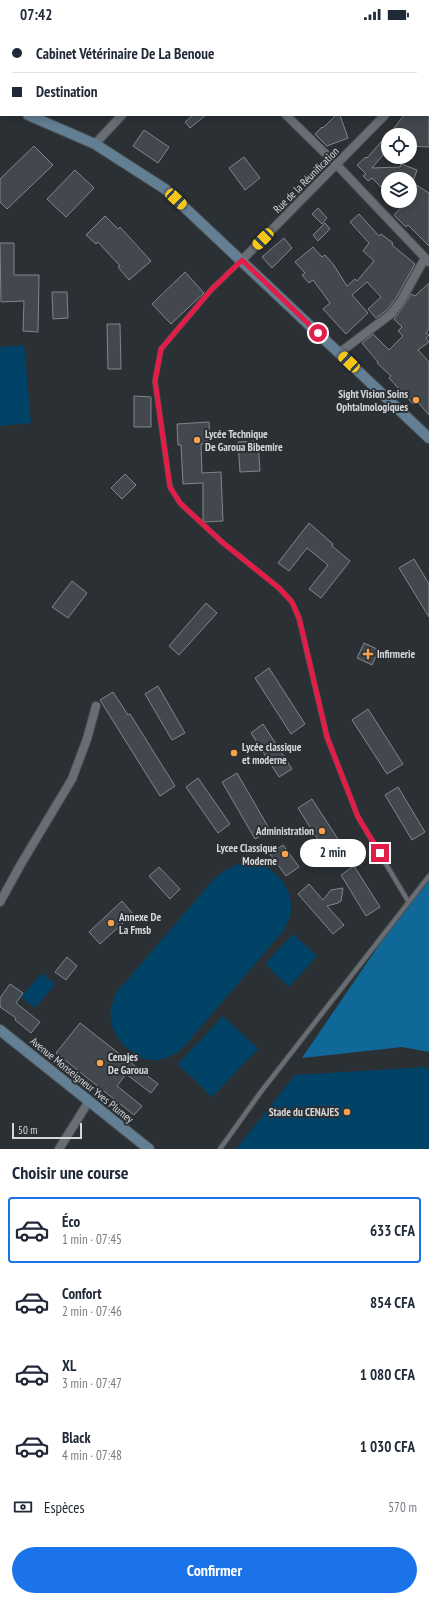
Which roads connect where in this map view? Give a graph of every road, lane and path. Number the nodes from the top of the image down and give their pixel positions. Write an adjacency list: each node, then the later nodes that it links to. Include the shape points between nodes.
1 (30, 116): 5 (main road)
2 (121, 116): 5 (street)
3 (287, 116): 6 (street)
4 (385, 116): 6 (street, Rue de la Réunification)
5 (94, 144): 7 (main road, via 165,189)
6 (337, 165): 7 (street, Rue de la Réunification); 8 (street)
7 (242, 260): 9 (main road); 14 (lane, via 211,290 161,349 155,381 170,487 190,513 279,588 292,602 307,646 327,737 358,817)
8 (427, 260): 9 (street, via 391,314)
9 (339, 353): 10 (main road)
10 (429, 438)
11 (96, 706): 13 (street, via 72,779)
12 (429, 876): 14 (lane)
13 (0, 902)
14 (408, 902): 19 (lane, via 265,1086)
15 (0, 1030): 16 (main road, Avenue Monseigneur Yves Plumey)
16 (89, 1101): 17 (street); 18 (main road, Avenue Monseigneur Yves Plumey)
17 (59, 1149)
18 (149, 1149)
19 (220, 1149)

